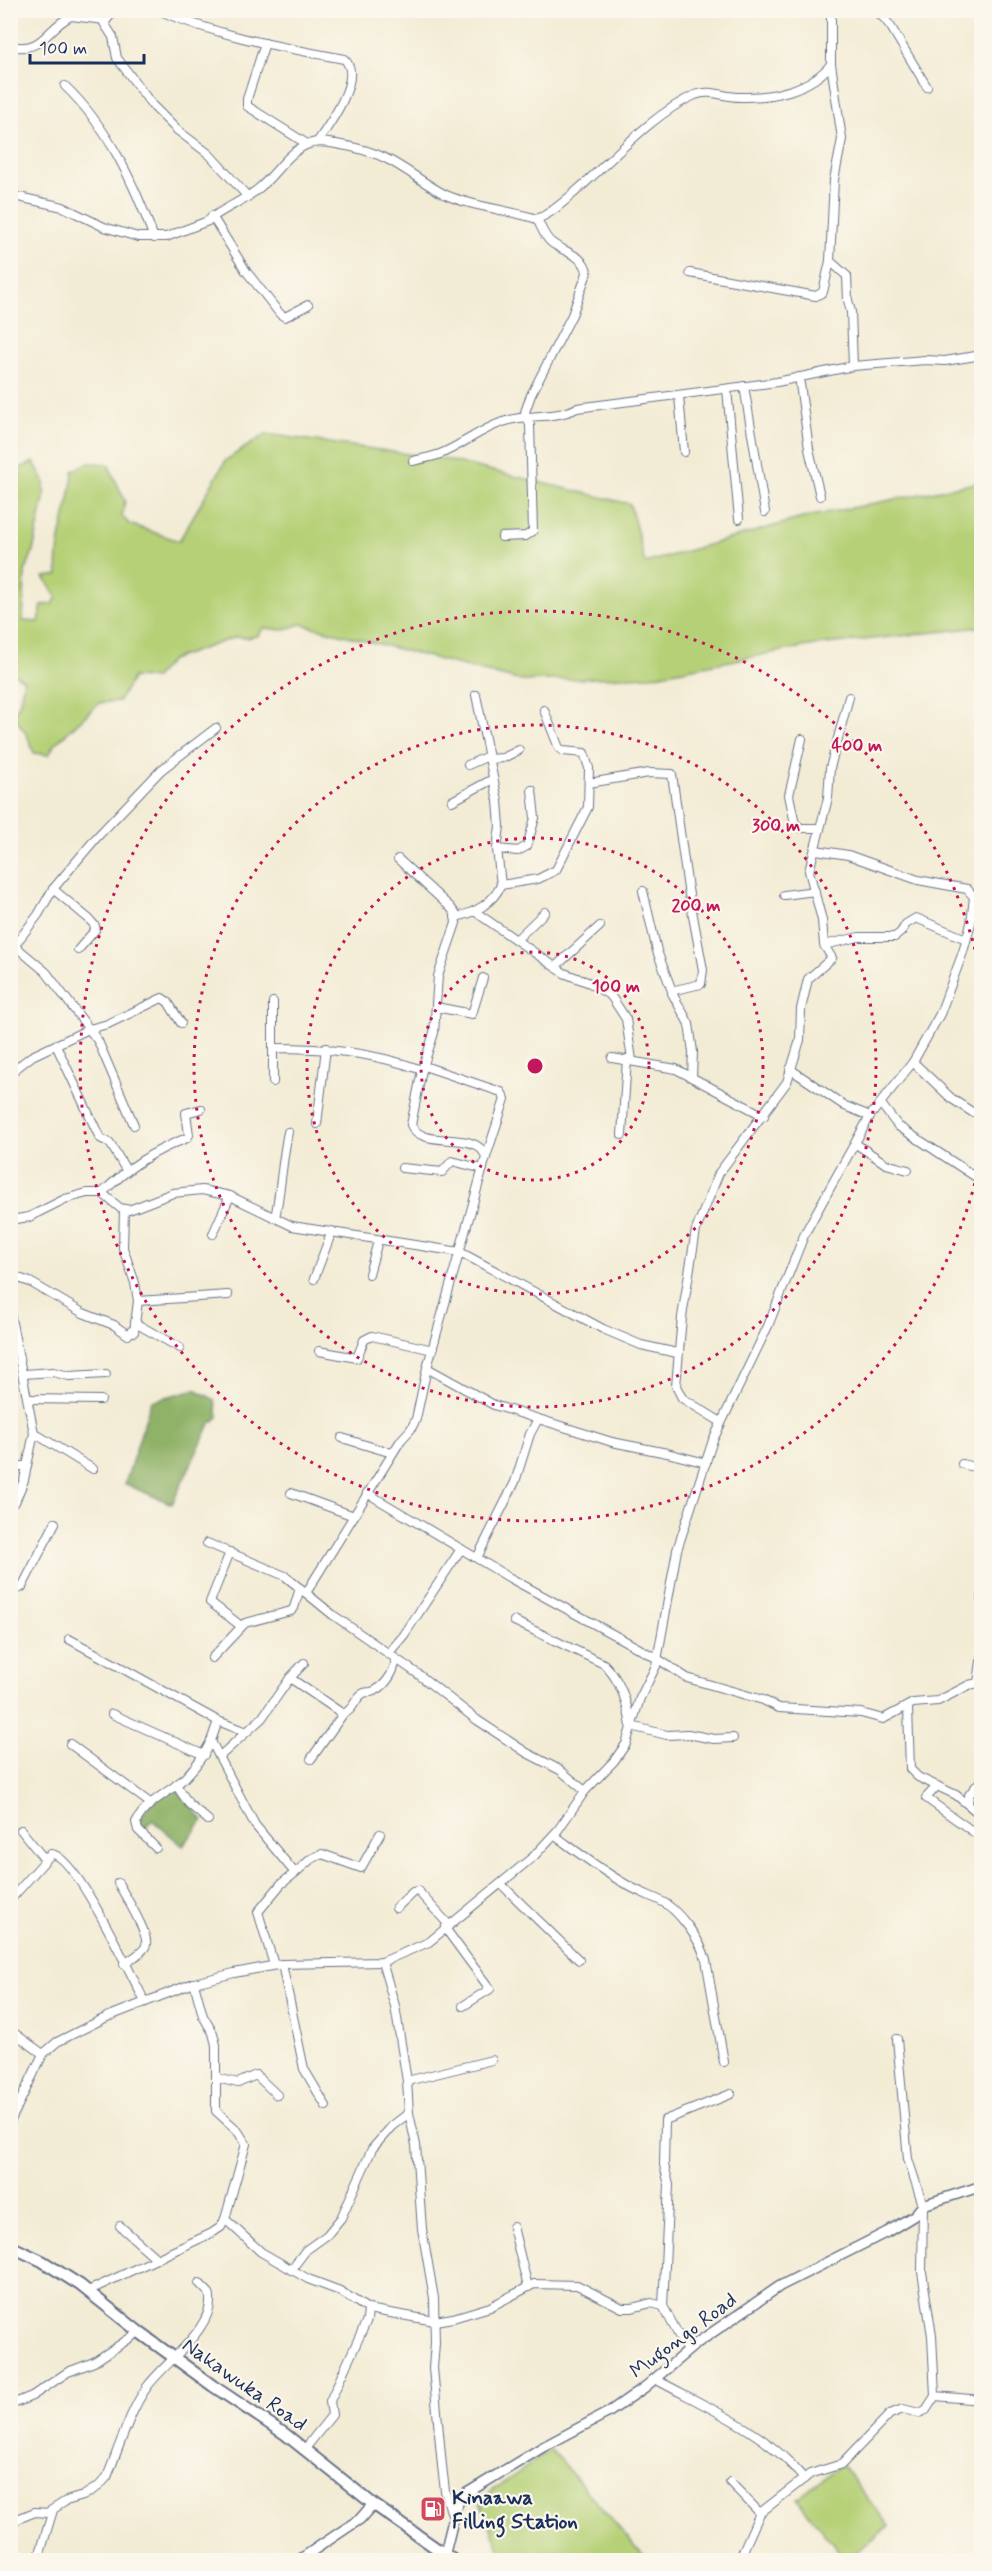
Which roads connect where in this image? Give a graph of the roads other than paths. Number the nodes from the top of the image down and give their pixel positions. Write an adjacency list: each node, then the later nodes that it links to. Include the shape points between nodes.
1 (115, 10): 5 (street)
2 (158, 10): 6 (street, via 201,27)
3 (831, 10): 8 (street)
4 (873, 10): 10 (street, via 891,27)
5 (105, 20): 7 (street, via 71,16 33,47); 14 (street, via 117,57 152,105 209,154)
6 (265, 43): 11 (street, via 344,59 351,67 348,88); 12 (street, via 247,106)
7 (10, 46)
8 (831, 64): 16 (street, via 817,80 786,90 738,97 705,93 689,98 651,124 557,207); 18 (street, via 842,139 834,180)
9 (65, 86): 17 (street, via 88,110 114,151)
10 (927, 87)
11 (318, 141): 12 (street); 16 (street, via 389,159 444,194 464,202)
12 (307, 144): 14 (street)
13 (10, 195): 17 (street, via 63,207 126,235)
14 (248, 197): 15 (street)
15 (212, 216): 17 (street, via 184,232); 20 (street, via 246,271 280,315 285,318)
16 (537, 219): 27 (street, via 551,242 583,262 587,273 572,315 531,395)
17 (154, 238)
18 (830, 261): 19 (street, via 823,292 818,296); 22 (street, via 847,276)
19 (690, 273)
20 (308, 305)
21 (981, 354): 22 (street, via 945,361)
22 (853, 366): 23 (street)
23 (799, 377): 24 (street); 30 (street)
24 (744, 386): 25 (street); 31 (street)
25 (727, 389): 26 (street); 32 (street)
26 (679, 396): 27 (street); 28 (street)
27 (526, 417): 29 (street, via 504,421 440,454); 33 (street, via 530,425 533,531 526,536)
28 (684, 452)
29 (413, 461)
30 (820, 496)
31 (765, 512)
32 (739, 519)
33 (502, 537)
34 (476, 695): 40 (street)
35 (849, 697): 46 (street, via 830,768)
36 (544, 710): 43 (street, via 559,748 584,753)
37 (216, 728): 51 (street, via 161,770)
38 (802, 739): 46 (street, via 789,795 795,824 801,828)
39 (519, 750): 40 (street, via 503,758)
40 (489, 758): 41 (street); 42 (street)
41 (468, 765)
42 (493, 779): 45 (street); 47 (street, via 500,826)
43 (589, 783): 50 (street, via 588,807 556,870 538,879); 68 (street, via 649,773 672,774 703,970 701,984)
44 (532, 790): 47 (street, via 535,818 527,846 519,851)
45 (452, 801)
46 (820, 828): 48 (street)
47 (497, 849): 50 (street)
48 (816, 850): 53 (street, via 809,863); 58 (street, via 848,855 918,880 967,889 974,897)
49 (398, 859): 57 (street)
50 (501, 885): 55 (street)
51 (53, 889): 64 (street); 65 (street, via 95,926)
52 (643, 891): 68 (street, via 657,951)
53 (815, 891): 54 (street); 63 (street)
54 (784, 895)
55 (474, 911): 57 (street); 62 (street)
56 (545, 912): 62 (street)
57 (455, 916): 70 (street, via 438,976)
58 (971, 923): 59 (street); 61 (street)
59 (981, 923)
60 (600, 926): 66 (street)
61 (966, 939): 63 (street, via 916,918 895,937 859,938); 78 (street, via 940,1014)
62 (516, 940): 66 (street)
63 (824, 945): 80 (street, via 832,958 808,979 801,1009 800,1040)
64 (13, 948): 72 (street, via 46,972)
65 (78, 950)
66 (555, 967): 77 (street, via 611,996 626,1019)
67 (483, 978): 70 (street, via 472,1014)
68 (672, 991): 82 (street, via 689,1024)
69 (273, 1002): 74 (street)
70 (436, 1007): 79 (street, via 434,1033)
71 (181, 1023): 72 (street, via 162,998)
72 (89, 1029): 73 (street); 90 (street, via 98,1041)
73 (56, 1045): 81 (street, via 32,1056); 97 (street, via 100,1138 110,1143)
74 (273, 1048): 75 (street); 83 (street)
75 (326, 1048): 79 (street); 89 (street)
76 (612, 1058): 77 (street)
77 (629, 1060): 82 (street, via 667,1066); 92 (street)
78 (913, 1062): 84 (street); 86 (street, via 952,1099)
79 (423, 1068): 94 (street, via 412,1128 424,1137 470,1143 482,1149); 94 (street, via 501,1092 505,1100)
80 (790, 1069): 87 (street, via 787,1082); 88 (street, via 845,1106)
81 (10, 1073)
82 (692, 1077): 87 (street)
83 (273, 1082)
84 (880, 1104): 88 (street); 99 (street, via 898,1126)
85 (201, 1109): 97 (street, via 186,1113 187,1138 153,1152)
86 (972, 1112)
87 (764, 1116): 119 (street, via 719,1173 703,1209 696,1230)
88 (870, 1116): 93 (street)
89 (317, 1124)
90 (134, 1125)
91 (288, 1132): 103 (street)
92 (622, 1135)
93 (856, 1144): 98 (street, via 885,1164); 126 (street, via 805,1233 768,1326)
94 (486, 1157): 96 (street)
95 (402, 1168): 96 (street, via 442,1172 452,1161)
96 (483, 1168): 108 (street)
97 (126, 1170): 100 (street)
98 (908, 1170)
99 (981, 1181)
100 (102, 1193): 102 (street); 104 (street, via 65,1199 28,1217)
101 (230, 1196): 102 (street, via 184,1191); 103 (street); 106 (street)
102 (124, 1209): 113 (street, via 123,1248)
103 (275, 1218): 105 (street, via 292,1226)
104 (10, 1220)
105 (332, 1232): 107 (street); 111 (street)
106 (213, 1234)
107 (378, 1241): 108 (street); 109 (street)
108 (460, 1252): 117 (street); 119 (street, via 603,1329 641,1345)
109 (369, 1274)
110 (10, 1275): 115 (street, via 128,1335 134,1332)
111 (314, 1279)
112 (228, 1295): 113 (street)
113 (138, 1301): 115 (street)
114 (10, 1313): 121 (street)
115 (135, 1323): 116 (street)
116 (180, 1347)
117 (433, 1350): 118 (street, via 372,1336 364,1340 357,1358); 120 (street)
118 (319, 1351)
119 (677, 1353): 126 (street, via 678,1394)
120 (427, 1368): 125 (street, via 494,1405); 129 (street, via 416,1419)
121 (24, 1374): 122 (street); 123 (street)
122 (106, 1374)
123 (28, 1399): 124 (street); 127 (street)
124 (101, 1400)
125 (538, 1419): 130 (street, via 612,1442); 144 (street, via 515,1482)
126 (721, 1422): 130 (street)
127 (34, 1433): 133 (street); 134 (street)
128 (342, 1438): 129 (street)
129 (392, 1453): 137 (street)
130 (706, 1463): 156 (street, via 675,1560)
131 (962, 1464): 135 (street)
132 (10, 1466): 133 (street)
133 (27, 1466): 138 (street)
134 (93, 1469)
135 (981, 1469)
136 (291, 1493): 139 (street)
137 (367, 1493): 139 (street); 142 (street)
138 (15, 1502)
139 (354, 1516): 145 (street)
140 (55, 1523): 146 (street, via 22,1587)
141 (207, 1543): 143 (street)
142 (461, 1549): 144 (street); 152 (street)
143 (230, 1552): 145 (street, via 277,1572); 150 (street, via 210,1602)
144 (477, 1558): 156 (street)
145 (303, 1591): 150 (street, via 291,1611); 152 (street)
146 (10, 1592)
147 (981, 1594): 148 (street)
148 (981, 1605)
149 (514, 1621): 160 (street, via 604,1664)
150 (241, 1626): 154 (street)
151 (69, 1639): 165 (street)
152 (388, 1654): 155 (street)
153 (981, 1654): 159 (street)
154 (212, 1658)
155 (396, 1659): 164 (street, via 395,1670 387,1681 363,1693); 178 (street, via 501,1736 560,1770)
156 (658, 1659): 161 (street); 162 (street, via 687,1678 779,1707 861,1713 883,1719)
157 (304, 1663): 158 (street)
158 (290, 1678): 164 (street); 168 (street, via 269,1710)
159 (980, 1683): 162 (street, via 941,1700)
160 (625, 1697): 161 (street); 167 (street)
161 (640, 1698): 167 (street)
162 (908, 1707): 177 (street, via 910,1770)
163 (112, 1714): 172 (street)
164 (343, 1714): 174 (street)
165 (218, 1721): 168 (street); 170 (street)
166 (489, 1722): 178 (street, via 576,1778)
167 (631, 1726): 169 (street, via 667,1735); 178 (street, via 626,1744 614,1761)
168 (246, 1732): 173 (street)
169 (733, 1738)
170 (211, 1741): 172 (street); 173 (street)
171 (70, 1744): 179 (street)
172 (204, 1755): 176 (street)
173 (220, 1756): 189 (street, via 255,1825)
174 (311, 1759)
175 (981, 1779): 180 (street)
176 (176, 1785): 179 (street); 182 (street, via 189,1804)
177 (937, 1786): 180 (street); 186 (street, via 926,1798)
178 (585, 1791): 185 (street)
179 (150, 1803): 187 (street, via 138,1818 137,1826)
180 (968, 1803): 181 (street)
181 (981, 1816)
182 (208, 1820)
183 (21, 1830): 188 (street)
184 (380, 1834): 189 (street, via 361,1868 322,1854)
185 (554, 1834): 191 (street); 206 (street, via 621,1881 661,1900 685,1923 705,1954)
186 (981, 1838)
187 (156, 1848)
188 (45, 1860): 192 (street); 197 (street, via 54,1853 81,1880)
189 (295, 1873): 198 (street, via 258,1912)
190 (118, 1883): 197 (street, via 146,1941 144,1948)
191 (501, 1884): 194 (street); 195 (street)
192 (10, 1900)
193 (396, 1908): 194 (street, via 418,1891)
194 (447, 1926): 196 (street, via 429,1942); 201 (street, via 490,1989)
195 (579, 1960)
196 (382, 1962): 198 (street); 208 (street, via 395,2006)
197 (124, 1964): 200 (street)
198 (278, 1965): 199 (street); 211 (street, via 304,2069)
199 (194, 1983): 200 (street); 207 (street, via 216,2045)
200 (145, 2002): 204 (street, via 68,2036)
201 (463, 2006)
202 (10, 2030): 204 (street)
203 (897, 2038): 215 (street, via 908,2159)
204 (43, 2054): 213 (street)
205 (492, 2060): 208 (street)
206 (724, 2062)
207 (217, 2078): 210 (street, via 238,2083 256,2075); 216 (street, via 216,2111 246,2144)
208 (407, 2081): 212 (street)
209 (731, 2094): 225 (street, via 665,2120 664,2165 669,2185)
210 (277, 2096)
211 (326, 2106)
212 (409, 2113): 221 (street, via 372,2149 341,2218 327,2235 306,2250); 227 (street)
213 (10, 2122)
214 (981, 2186): 215 (street, Mugongo Road)
215 (923, 2205): 229 (street, Mugongo Road, via 915,2215 887,2232 780,2286); 232 (street, via 922,2272 932,2336)
216 (225, 2219): 220 (street, via 212,2233); 221 (street, via 261,2252)
217 (120, 2226): 220 (street)
218 (513, 2227): 223 (street)
219 (10, 2246): 224 (main road, Nakawuka Road, via 42,2261)
220 (156, 2258): 224 (street)
221 (291, 2270): 226 (street, via 340,2291)
222 (199, 2283): 230 (street, via 209,2293 210,2308)
223 (528, 2287): 225 (street, via 577,2285 622,2308 651,2303); 227 (street, via 471,2314)
224 (87, 2291): 228 (main road, Nakawuka Road)
225 (663, 2306): 229 (street)
226 (368, 2309): 227 (street); 235 (street, via 367,2320 330,2401 331,2418)
227 (435, 2321): 241 (street, via 433,2368 444,2491)
228 (139, 2332): 230 (main road, Nakawuka Road); 234 (street, via 94,2362)
229 (687, 2351): 231 (street, Mugongo Road)
230 (175, 2358): 235 (main road, Nakawuka Road); 239 (street, via 141,2396 107,2477 83,2496)
231 (655, 2379): 236 (street, via 765,2442); 241 (street, Mugongo Road, via 609,2412 467,2493 457,2504)
232 (935, 2396): 233 (street); 236 (street, via 926,2410 919,2413 903,2409 890,2414 842,2464)
233 (981, 2400)
234 (10, 2405)
235 (304, 2450): 238 (main road, Nakawuka Road)
236 (804, 2479): 240 (street)
237 (730, 2482): 240 (street)
238 (373, 2504): 243 (main road, Nakawuka Road); 245 (street, via 360,2519)
239 (54, 2509): 242 (street); 244 (street)
240 (760, 2513): 246 (street)
241 (453, 2519): 243 (street, Mugongo Road)
242 (10, 2522)
243 (449, 2557)
244 (38, 2560)
245 (298, 2560)
246 (739, 2560)

